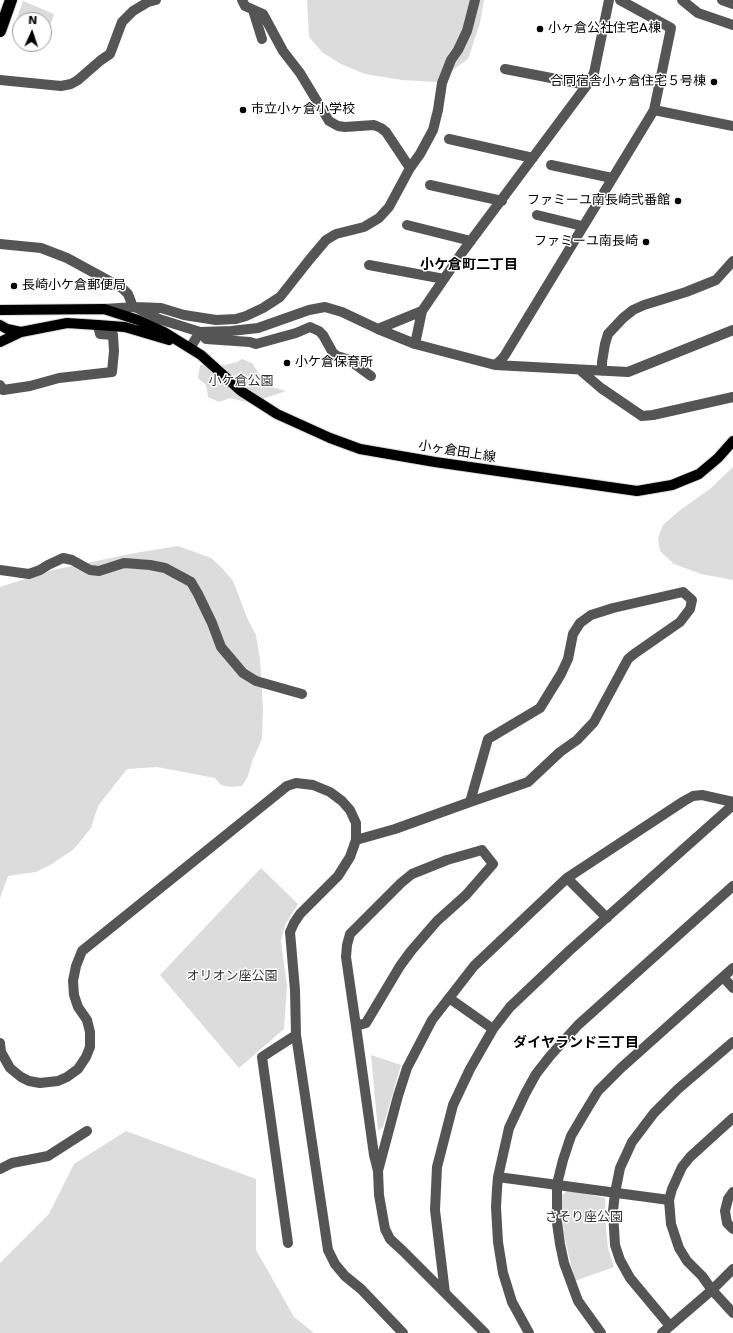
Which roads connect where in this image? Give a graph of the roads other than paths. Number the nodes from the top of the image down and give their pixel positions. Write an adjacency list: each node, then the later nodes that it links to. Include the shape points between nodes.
1 (11, 0): 11 (highway)
2 (156, 0): 16 (street, via 133,11 122,22 110,54 71,84 61,86)
3 (242, 0): 10 (street, via 245,6)
4 (476, 0): 23 (street, via 467,31 450,60 442,83 433,130)
5 (609, 0): 17 (street, via 594,72)
6 (620, 0): 18 (street, via 671,28)
7 (682, 0): 12 (street, via 698,13)
8 (722, 0): 9 (street)
9 (733, 4)
10 (253, 10): 14 (street); 23 (street, via 263,14 283,51 300,73 329,122 345,127 374,125 381,128)
11 (2, 18): 13 (highway)
12 (733, 25)
13 (0, 31)
14 (262, 39)
15 (505, 69): 17 (street)
16 (0, 80)
17 (587, 85): 21 (street)
18 (654, 110): 19 (street); 24 (street)
19 (733, 126)
20 (449, 139): 21 (street)
21 (533, 158): 26 (street)
22 (551, 165): 24 (street)
23 (410, 168): 35 (street, via 389,207 379,218 364,227 336,234 326,240 280,297 255,312 236,319 216,320 161,308)
24 (612, 178): 29 (street)
25 (430, 184): 26 (street)
26 (502, 201): 30 (street)
27 (537, 215): 29 (street)
28 (407, 225): 30 (street)
29 (582, 226): 48 (street, via 505,354)
30 (471, 241): 34 (street)
31 (0, 244): 35 (street, via 41,248 67,258 122,288)
32 (733, 261): 50 (street, via 716,280 644,305 623,318 608,334)
33 (369, 265): 34 (street)
34 (444, 279): 38 (street)
35 (134, 307): 36 (street); 44 (street, via 159,319)
36 (104, 309): 37 (main road, 小ヶ倉田上線); 47 (main road, 小ヶ倉田上線, via 138,320)
37 (0, 310)
38 (422, 311): 41 (street); 46 (street)
39 (98, 324): 43 (main road, 小ヶ倉田上線, via 67,323); 47 (main road, 小ヶ倉田上線, via 125,327); 52 (street, via 100,334 113,335 112,372 59,378 3,390)
40 (0, 325): 43 (main road, 小ヶ倉田上線)
41 (378, 329): 44 (street, via 325,306 258,328 231,332); 46 (street)
42 (733, 330): 50 (street, via 628,372)
43 (21, 332): 45 (main road, 小ヶ倉田上線)
44 (200, 332): 47 (street); 51 (street, via 206,339 256,344 310,327 323,335 333,353 352,362)
45 (0, 342)
46 (416, 344): 48 (street)
47 (190, 348): 54 (main road, 小ヶ倉田上線, via 241,391 277,414 360,449 435,462 637,491 672,485 699,474)
48 (495, 365): 49 (street)
49 (580, 370): 50 (street); 53 (street, via 642,416)
50 (602, 370)
51 (371, 376)
52 (0, 385)
53 (733, 397)
54 (733, 441)
55 (0, 570): 56 (street, via 29,574 63,558 90,570 99,571 124,563 165,568 191,582 221,647 243,673 256,681)
56 (302, 694)
57 (470, 802): 57 (street, via 528,782 577,740 594,722 628,659 680,622 690,610 692,600 683,592 613,608 591,615 580,623 573,634 568,659 561,674 540,708 488,739); 60 (street)
58 (733, 802): 61 (street, via 702,795 693,796)
59 (733, 805): 63 (street)
60 (356, 840): 70 (street, via 350,857 338,876 300,914 290,932); 71 (street, via 356,823 342,801 312,784 296,783 287,786 82,951 73,981 74,995 87,1020 90,1047 78,1068 58,1081 29,1081 10,1068 1,1052)
61 (567, 878): 63 (street); 67 (street, via 474,966)
62 (733, 886): 77 (street, via 578,1025 550,1056 536,1074 509,1128)
63 (607, 918): 69 (street, via 530,988)
64 (733, 968): 65 (street)
65 (723, 977): 66 (street); 78 (street, via 621,1068 598,1092 571,1136)
66 (733, 988)
67 (449, 998): 69 (street); 76 (street, via 432,1020 408,1068)
68 (356, 1026): 68 (street, via 366,1023 411,951 493,864 482,850 412,874 350,934 346,945 346,957); 76 (street)
69 (493, 1029): 86 (street, via 470,1068 453,1105 437,1167 435,1210)
70 (296, 1035): 83 (street, via 262,1057); 89 (street, via 328,1250 344,1276)
71 (0, 1042)
72 (733, 1042): 80 (street, via 654,1113 632,1142 620,1168)
73 (733, 1118): 81 (street, via 682,1167)
74 (87, 1131): 75 (street, via 48,1156 12,1163)
75 (0, 1169)
76 (378, 1171): 86 (street, via 379,1195 390,1238)
77 (498, 1177): 78 (street); 91 (street, via 496,1207 503,1273 512,1302)
78 (557, 1184): 80 (street); 92 (street, via 557,1223 564,1263 578,1301)
79 (733, 1192): 82 (street, via 725,1211 728,1223)
80 (615, 1193): 81 (street); 88 (street, via 615,1245 620,1260)
81 (669, 1200): 85 (street, via 671,1224 679,1248)
82 (733, 1229)
83 (288, 1243)
84 (733, 1269): 85 (street)
85 (712, 1290): 87 (street); 88 (street)
86 (445, 1293): 90 (street)
87 (733, 1313)
88 (666, 1330)
89 (403, 1333)
90 (485, 1333)
91 (529, 1333)
92 (601, 1333)

